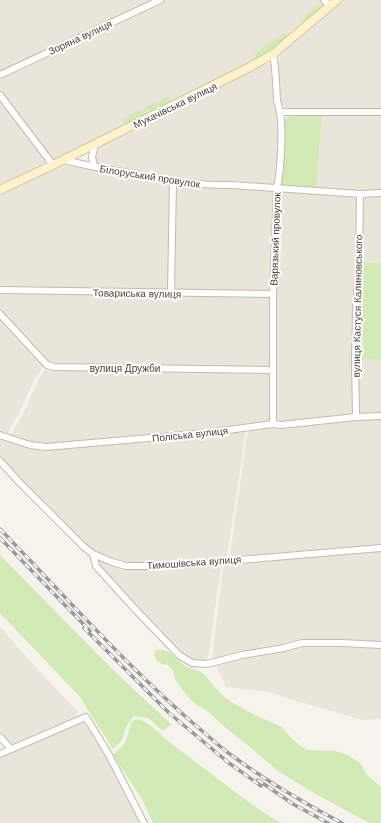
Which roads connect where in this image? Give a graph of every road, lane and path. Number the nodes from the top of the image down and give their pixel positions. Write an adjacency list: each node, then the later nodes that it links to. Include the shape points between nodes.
1 (160, 0): 5 (street, Зоряна вулиця)
2 (337, 0): 3 (street, Мукачівська вулиця)
3 (327, 3): 4 (street, Мукачівська вулиця)
4 (273, 54): 7 (street, Варязький провулок); 9 (street, Мукачівська вулиця)
5 (0, 75)
6 (0, 95): 11 (street)
7 (280, 112): 8 (street); 14 (street, Варязький провулок)
8 (381, 112)
9 (95, 145): 10 (street, Мукачівська вулиця); 12 (street, via 92,157)
10 (64, 160): 11 (street, Мукачівська вулиця); 12 (street, Білоруський провулок)
11 (53, 165): 15 (street, Мукачівська вулиця)
12 (94, 166): 13 (street, Білоруський провулок)
13 (173, 181): 14 (street, Білоруський провулок, via 212,186); 19 (street)
14 (277, 188): 17 (street, Білоруський провулок); 20 (street, Варязький провулок)
15 (0, 190)
16 (381, 193): 17 (street, Білоруський провулок)
17 (360, 194): 24 (street, вулиця Кастуся Калиновського, via 354,360)
18 (0, 290): 19 (street, Товариська вулиця)
19 (171, 293): 20 (street, Товариська вулиця)
20 (273, 294): 22 (street, Варязький провулок)
21 (0, 314): 22 (street, вулиця Дружби, via 46,365 54,367)
22 (272, 370): 25 (street, Варязький провулок)
23 (381, 416): 24 (street, Поліська вулиця)
24 (356, 417): 25 (street, Поліська вулиця)
25 (273, 424): 26 (street, Поліська вулиця, via 206,433 46,447 30,445)
26 (0, 435)
27 (0, 461): 29 (street, Тимошівська вулиця)
28 (381, 548): 29 (street, Тимошівська вулиця, via 182,565 126,566)
29 (93, 554): 30 (street, via 96,566 125,598 179,655 192,663 207,664 242,654 302,643)
30 (381, 645)
31 (0, 737): 32 (street)
32 (12, 749): 33 (street); 34 (street, via 86,717)
33 (0, 754)
34 (144, 823)

